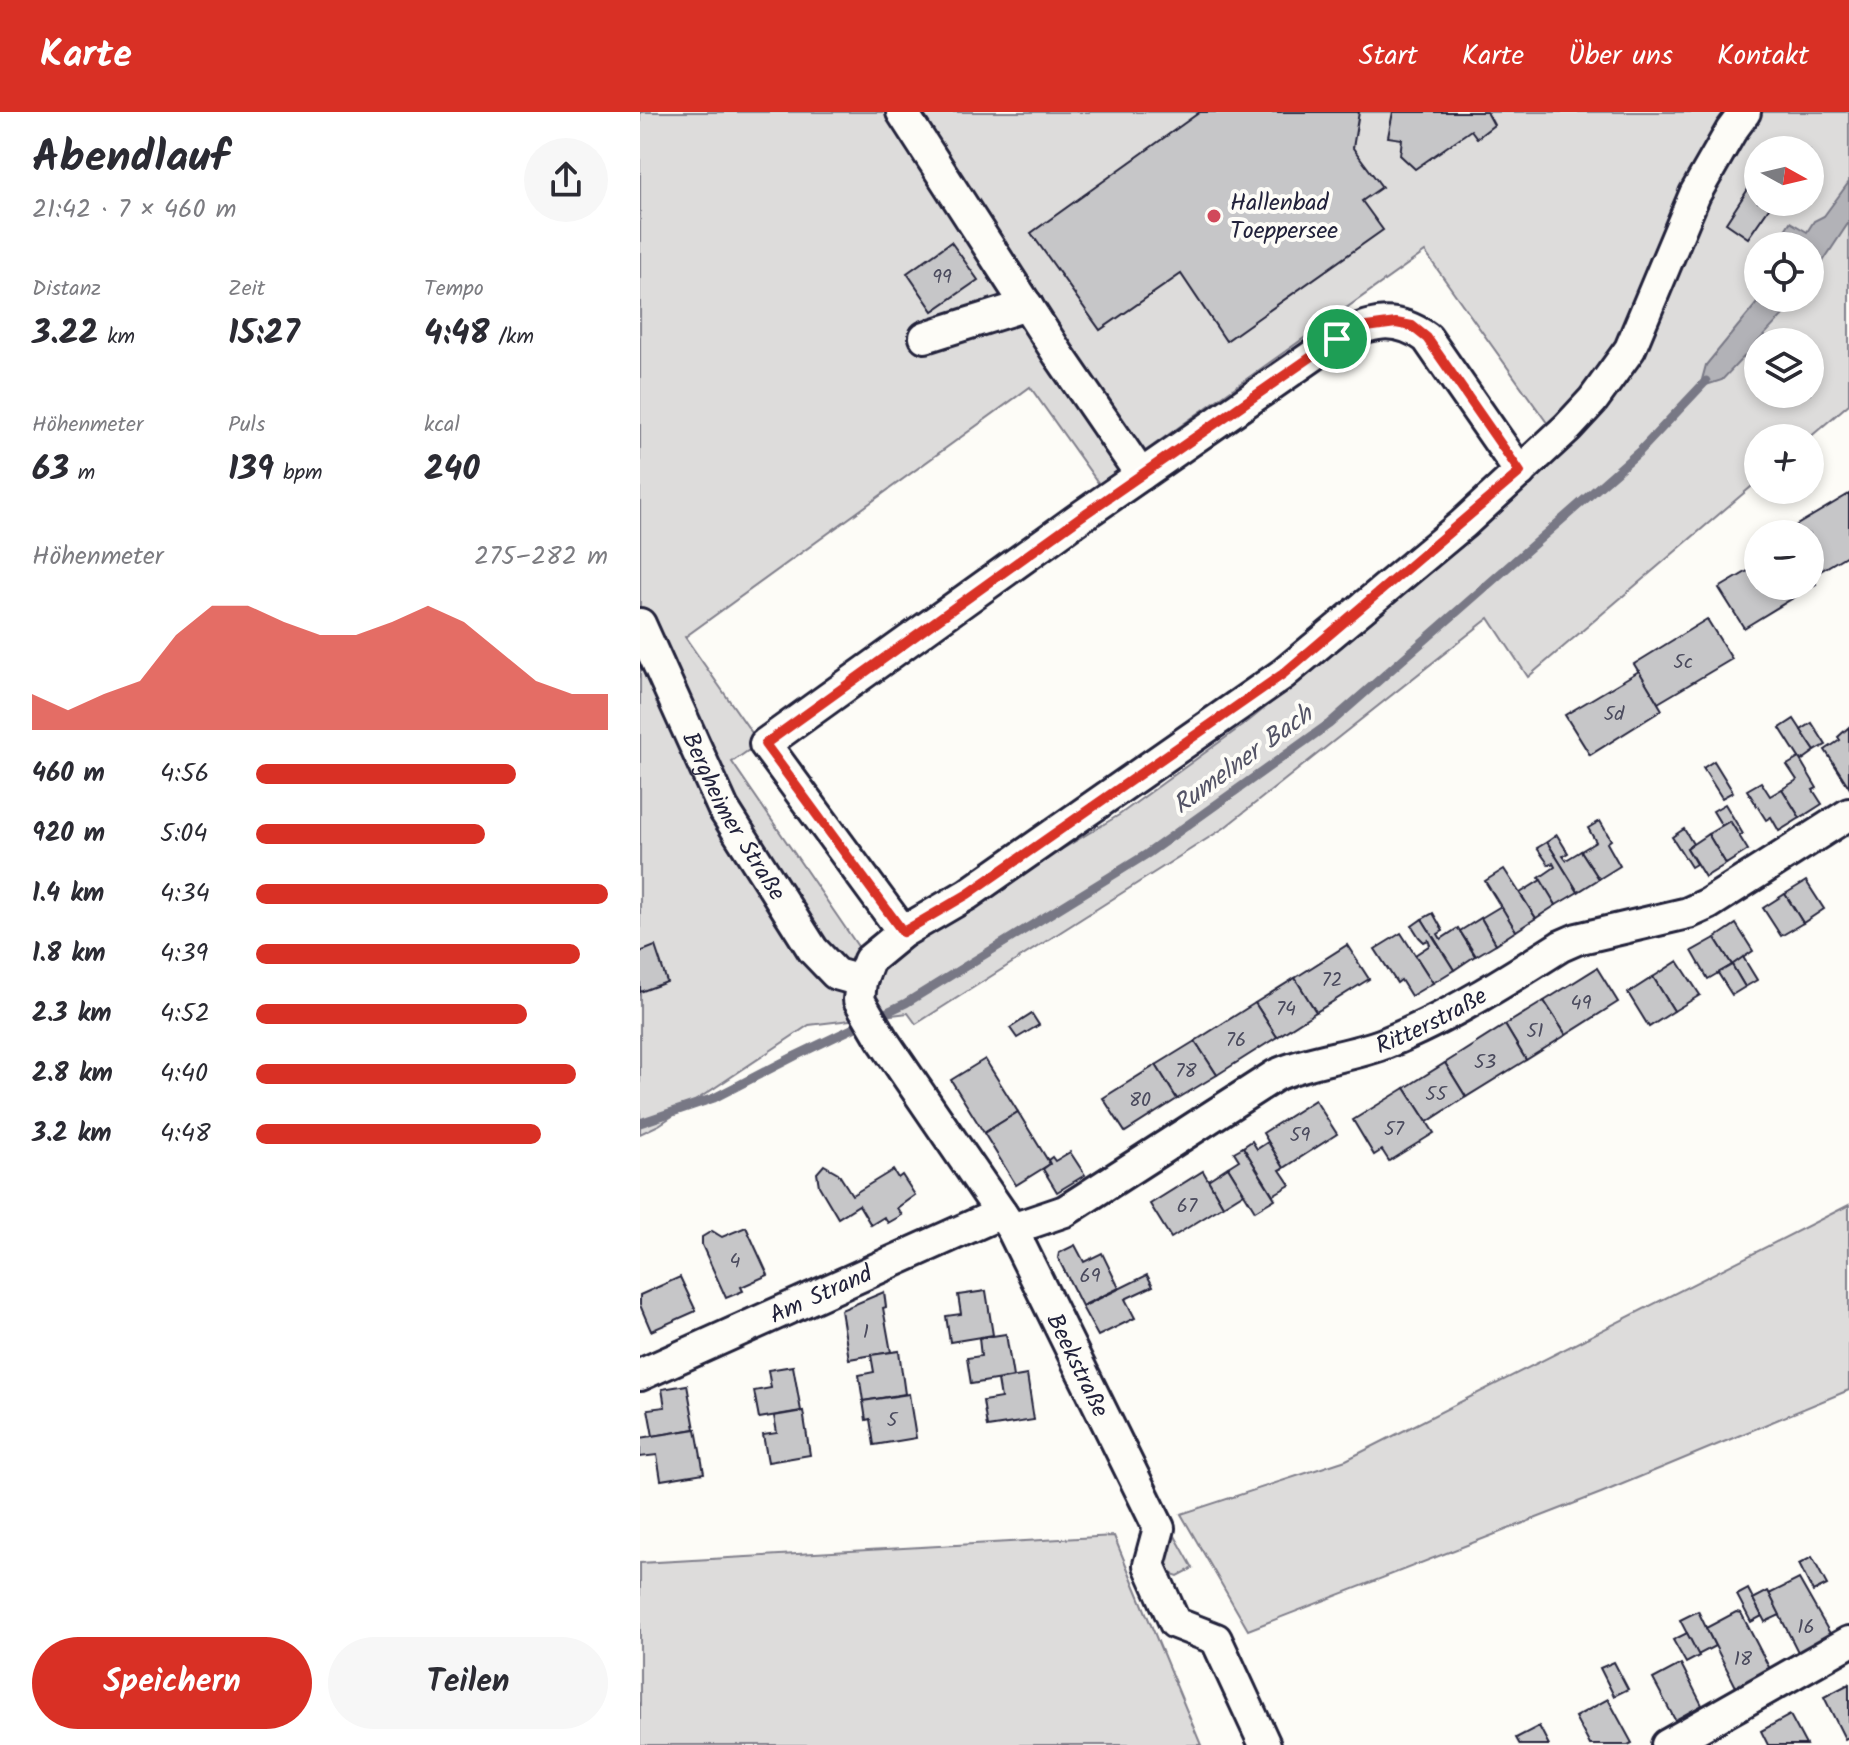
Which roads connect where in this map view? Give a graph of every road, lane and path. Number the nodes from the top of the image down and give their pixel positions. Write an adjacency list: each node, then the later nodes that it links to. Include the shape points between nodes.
1 (902, 112): 3 (street)
2 (1745, 112): 5 (street, via 1695,194 1630,349 1593,400)
3 (1027, 305): 4 (street); 6 (street)
4 (925, 337)
5 (1520, 472): 6 (street, via 1427,338 1412,326 1396,323 1359,328 1337,339); 9 (street, via 1283,674 968,894)
6 (1141, 475): 9 (street, via 765,744)
7 (640, 624): 10 (street, Bergheimer Straße, via 723,808 813,950)
8 (1849, 814): 11 (street, Ritterstraße, via 1708,904 1569,942 1422,1027 1276,1075 1065,1211)
9 (903, 932): 10 (street, via 869,960)
10 (860, 991): 11 (street, Beekstraße, via 882,1039)
11 (1007, 1221): 12 (street, Am Strand); 14 (street, Beekstraße, via 1159,1528 1149,1565 1175,1623 1216,1639)
12 (640, 1375)
13 (1849, 1642): 15 (street)
14 (1265, 1745)
15 (1667, 1745)

